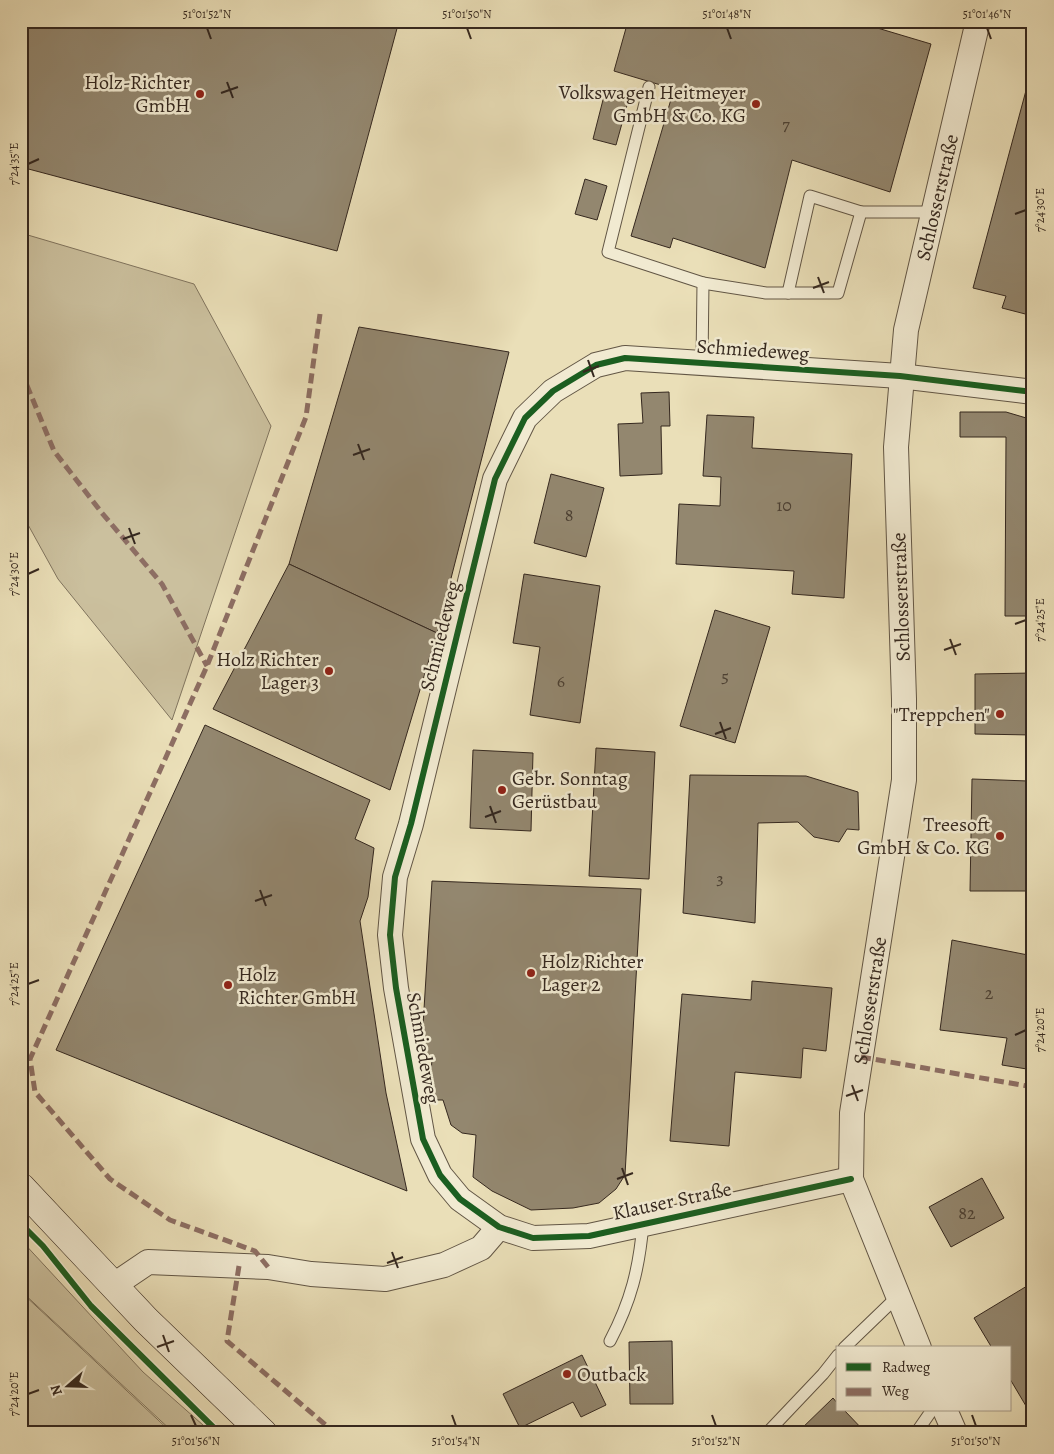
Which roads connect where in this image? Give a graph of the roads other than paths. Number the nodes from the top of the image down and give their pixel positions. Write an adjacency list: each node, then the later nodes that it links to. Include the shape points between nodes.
1 (978, 21): 4 (street, Schlosserstraße)
2 (649, 87): 5 (lane, via 608,252)
3 (860, 212): 4 (lane); 6 (lane, via 838,293); 6 (lane, via 810,196)
4 (934, 212): 8 (street, Schlosserstraße, via 906,330)
5 (703, 283): 6 (lane, via 766,293); 7 (lane)
6 (788, 293)
7 (702, 363): 8 (street, Schmiedeweg); 13 (street, Schmiedeweg, via 625,358 596,365 553,392 525,418 495,479 411,824 395,877 391,944 423,1139 440,1175 460,1199)
8 (900, 376): 9 (street, Schmiedeweg); 10 (street, Schlosserstraße, via 896,447 904,780 852,1113)
9 (1033, 392)
10 (852, 1178): 12 (street, Klauser Straße); 15 (street)
11 (21, 1187): 14 (main road)
12 (643, 1224): 13 (street, Klauser Straße, via 589,1236 533,1238); 16 (lane, via 635,1282 626,1311)
13 (499, 1227): 14 (street, via 481,1248 444,1265 385,1279 311,1274 268,1267 148,1262)
14 (114, 1285): 22 (main road, via 200,1374)
15 (898, 1296): 17 (lane); 18 (street)
16 (610, 1341)
17 (846, 1346)
18 (918, 1346)
19 (836, 1358): 23 (lane)
20 (931, 1412): 24 (lane)
21 (946, 1412): 25 (street)
22 (263, 1433)
23 (767, 1433)
24 (916, 1433)
25 (955, 1433)

